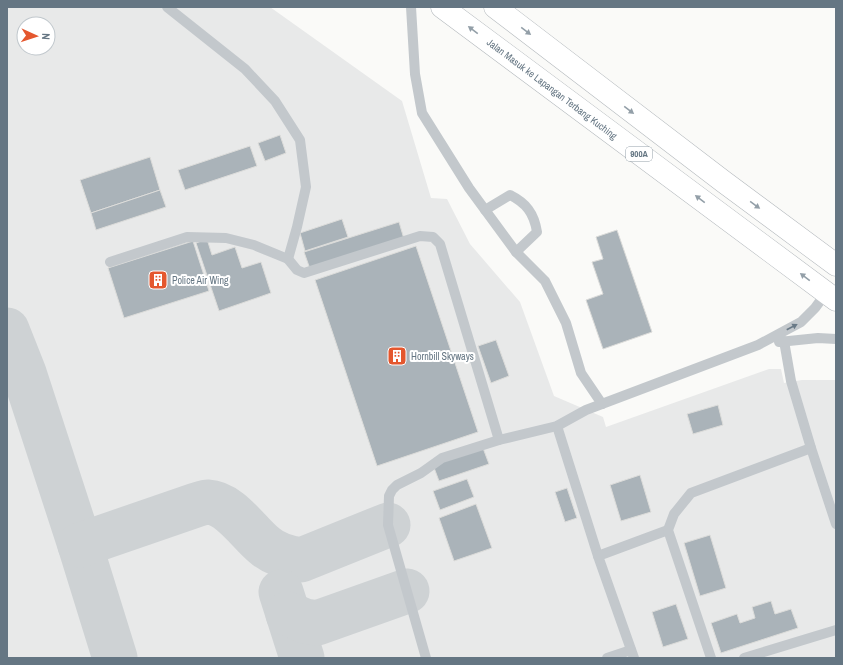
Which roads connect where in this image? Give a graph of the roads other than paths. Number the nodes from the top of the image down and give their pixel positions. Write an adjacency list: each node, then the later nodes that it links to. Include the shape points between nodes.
1 (167, 7): 7 (lane, via 245,69 275,100 300,140 306,187)
2 (411, 7): 5 (lane, via 415,74 422,113 468,188)
3 (442, 7): 10 (highway, Jalan Masuk ke Lapangan Terbang Kuching / 900A, one-way to 3)
4 (495, 7): 9 (highway, one-way to 9)
5 (485, 210): 6 (lane); 6 (lane, via 510,195 521,200 532,214 537,232)
6 (516, 252): 14 (lane, via 545,281 566,323 581,373)
7 (288, 259): 8 (lane, via 254,245 226,238 187,237); 16 (lane, via 297,270 304,272 420,236 433,237 440,244)
8 (110, 262)
9 (836, 265)
10 (831, 297): 13 (lane, one-way to 10, via 801,322)
11 (836, 339): 12 (lane)
12 (784, 341): 13 (lane); 17 (lane, via 791,382)
13 (758, 345): 14 (lane)
14 (602, 404): 15 (lane)
15 (557, 426): 16 (lane); 20 (lane)
16 (499, 440): 23 (lane, via 442,458 421,473 397,485 389,496 388,525)
17 (811, 448): 18 (lane); 19 (lane, via 691,493 674,514)
18 (836, 524)
19 (668, 530): 20 (lane); 25 (lane)
20 (598, 556): 22 (lane)
21 (836, 630): 26 (lane)
22 (633, 654): 24 (lane)
23 (426, 658)
24 (607, 658)
25 (711, 658)
26 (744, 658)

